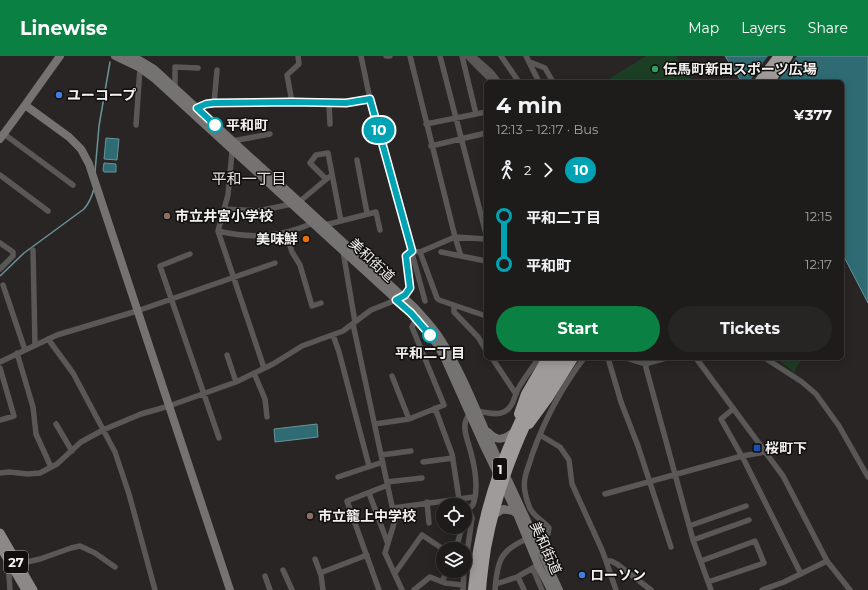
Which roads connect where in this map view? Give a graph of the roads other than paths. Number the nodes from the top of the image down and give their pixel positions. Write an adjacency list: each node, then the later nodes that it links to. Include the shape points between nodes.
1 (60, 56): 33 (street)
2 (115, 56): 18 (street, 美和街道)
3 (129, 56): 28 (street, 美和街道, via 154,69)
4 (298, 56): 30 (street, via 299,64 286,75)
5 (361, 56): 29 (street)
6 (386, 56): 7 (street)
7 (390, 56)
8 (410, 56): 39 (street)
9 (440, 56): 37 (street)
10 (462, 56): 36 (street)
11 (467, 56): 21 (street)
12 (473, 56): 22 (street)
13 (501, 56): 23 (street)
14 (526, 56): 17 (street)
15 (779, 56): 26 (highway)
16 (788, 56): 27 (highway)
17 (530, 62): 24 (street); 25 (street, via 545,68)
18 (140, 68): 40 (street); 45 (street, 美和街道)
19 (198, 68): 28 (street, via 176,67)
20 (217, 70): 31 (street)
21 (491, 80)
22 (497, 80)
23 (518, 80)
24 (538, 80)
25 (552, 80)
26 (761, 80)
27 (770, 80)
28 (175, 88): 34 (street, 美和街道)
29 (370, 99): 32 (street); 68 (street)
30 (292, 102): 31 (street); 32 (street)
31 (214, 103): 34 (street)
32 (329, 103): 38 (street)
33 (25, 106): 43 (street); 83 (street, via 69,137 81,149)
34 (197, 108): 45 (street, 美和街道)
35 (484, 112): 36 (street)
36 (476, 114): 37 (street)
37 (457, 118): 39 (street); 44 (street)
38 (330, 124)
39 (426, 124): 46 (street)
40 (136, 125)
41 (270, 134): 45 (street)
42 (484, 134): 44 (street)
43 (2, 136): 51 (street)
44 (462, 139): 46 (street); 59 (street)
45 (233, 145): 52 (street, 美和街道); 53 (street)
46 (432, 146): 63 (street)
47 (357, 160): 55 (street)
48 (332, 174): 50 (street); 50 (street, via 328,153 316,155 310,163); 56 (street)
49 (0, 175): 54 (street)
50 (326, 179): 52 (street)
51 (72, 185)
52 (296, 203): 53 (street, via 258,211); 57 (street, 美和街道); 58 (street, 美和街道)
53 (225, 208): 61 (street)
54 (48, 211)
55 (367, 213): 56 (street); 60 (street, via 376,212)
56 (341, 221): 58 (street)
57 (313, 223): 62 (street); 67 (street, 美和街道)
58 (325, 225): 78 (street, 美和街道)
59 (484, 226)
60 (380, 230)
61 (218, 231): 62 (street, via 249,236); 76 (street)
62 (286, 233): 81 (street, via 292,252 300,265 312,306)
63 (456, 237): 64 (street); 69 (street); 72 (street)
64 (484, 239)
65 (0, 242): 75 (street, via 13,252 13,256)
66 (33, 250): 89 (street)
67 (343, 250): 78 (street, 美和街道); 86 (street)
68 (412, 251): 69 (street); 78 (street, via 406,256 410,288); 80 (street)
69 (420, 252): 82 (street, via 437,298)
70 (441, 252): 72 (street)
71 (190, 254): 79 (street, via 160,266)
72 (461, 256): 73 (street)
73 (484, 261)
74 (275, 263): 76 (street)
75 (0, 269)
76 (234, 278): 79 (street); 109 (street)
77 (3, 284): 91 (street)
78 (400, 298): 85 (street, 美和街道); 86 (street, via 371,310); 118 (street, 美和街道, via 433,328 442,341 452,358)
79 (171, 300): 83 (street); 113 (street)
80 (425, 301)
81 (321, 303)
82 (454, 306): 84 (street); 90 (street, via 454,312)
83 (137, 311): 88 (street); 115 (street)
84 (484, 315)
85 (416, 319): 116 (street, via 412,327 444,405); 118 (street, 美和街道, via 437,344)
86 (354, 323): 87 (street); 123 (street)
87 (333, 335): 109 (street, via 302,346); 137 (street)
88 (48, 339): 89 (street); 125 (street, via 70,367)
89 (35, 345): 91 (street)
90 (484, 347)
91 (25, 350): 92 (street)
92 (17, 353): 106 (street); 138 (street, via 33,408 36,434)
93 (227, 355): 112 (street)
94 (493, 360): 114 (street)
95 (538, 360): 114 (street)
96 (546, 360): 126 (highway, via 526,394)
97 (554, 360): 205 (highway, 1, bridge, via 530,401 505,453 484,523)
98 (563, 360): 206 (highway, 1, bridge, via 534,409 512,456 486,548)
99 (572, 360): 139 (highway, via 554,391 520,435)
100 (583, 360): 127 (street, via 563,390)
101 (609, 360): 145 (street)
102 (632, 360): 107 (street)
103 (659, 360): 107 (street)
104 (697, 360): 117 (street)
105 (768, 360): 143 (street, via 816,394 839,426)
106 (0, 362)
107 (644, 364): 141 (street)
108 (0, 368): 121 (street, via 14,416)
109 (264, 368): 110 (street)
110 (254, 373): 112 (street); 119 (street, via 265,399)
111 (392, 376): 120 (street)
112 (236, 382): 113 (street)
113 (204, 394): 115 (street); 128 (street)
114 (516, 394): 118 (street, via 509,408 500,414)
115 (169, 406): 125 (street, via 141,414); 197 (street)
116 (435, 408): 120 (street); 134 (street)
117 (733, 409): 131 (street); 133 (street, via 721,418)
118 (473, 412): 124 (street, 美和街道); 139 (street, 美和街道, via 484,446); 149 (street, via 466,421 465,428 473,464)
119 (267, 417)
120 (409, 419): 123 (street)
121 (0, 420)
122 (56, 424): 129 (street)
123 (375, 424): 132 (street)
124 (484, 429): 126 (street, via 494,439 503,439); 139 (street, 美和街道)
125 (103, 430): 129 (street, via 81,442); 196 (street, via 118,459)
126 (511, 434): 139 (highway)
127 (540, 435): 163 (street, via 524,480 532,512 549,528 548,534); 173 (street, via 560,447 569,460 572,484)
128 (219, 438)
129 (72, 451): 138 (street)
130 (411, 452): 132 (street)
131 (765, 452): 133 (street); 175 (street, via 783,476)
132 (381, 455): 135 (street)
133 (742, 456): 141 (street); 182 (street)
134 (453, 458): 136 (street); 150 (street)
135 (383, 462): 137 (street); 146 (street)
136 (423, 462)
137 (369, 466): 142 (street)
138 (51, 467): 140 (street, via 34,474)
139 (500, 471): 155 (street, 美和街道); 156 (highway); 163 (street, 美和街道); 169 (highway)
140 (0, 473)
141 (675, 475): 145 (street); 159 (street)
142 (338, 477)
143 (868, 477)
144 (422, 478): 146 (street)
145 (649, 482): 148 (street); 168 (street)
146 (388, 483): 147 (street); 154 (street)
147 (369, 493): 165 (street); 170 (street, via 347,501)
148 (605, 494)
149 (474, 497): 164 (street, via 469,510 472,518)
150 (459, 498)
151 (427, 502): 152 (street); 154 (street); 158 (street)
152 (436, 502)
153 (746, 506): 159 (street)
154 (393, 508): 165 (street, via 395,524)
155 (517, 514): 156 (street, via 503,510); 161 (street, 美和街道)
156 (491, 517): 206 (highway, via 481,562)
157 (749, 520): 162 (street)
158 (430, 523)
159 (689, 526): 162 (street)
160 (0, 533): 176 (main road, 27)
161 (527, 539): 177 (street, 美和街道); 190 (street, via 514,544 502,556)
162 (693, 540): 174 (street)
163 (537, 541): 177 (street, 美和街道)
164 (469, 542)
165 (388, 544): 181 (street, via 385,553)
166 (436, 544): 181 (street, via 422,535)
167 (0, 546): 171 (main road, 27)
168 (671, 547)
169 (472, 550)
170 (367, 555): 180 (street); 201 (street)
171 (8, 559): 193 (street); 194 (main road, 27)
172 (315, 559): 180 (street)
173 (606, 561): 211 (street); 212 (street, via 617,564)
174 (700, 561): 189 (street); 189 (street, via 755,541 764,563)
175 (827, 561): 182 (street); 192 (street)
176 (18, 564): 178 (street, via 40,560 80,546 96,553); 195 (main road, 27)
177 (539, 565): 184 (street); 208 (street); 209 (street, 美和街道); 210 (street, 美和街道)
178 (115, 567)
179 (283, 570): 199 (street)
180 (320, 573): 200 (street)
181 (395, 573): 202 (street)
182 (801, 574): 214 (street)
183 (265, 576): 198 (street)
184 (518, 577): 190 (street); 207 (street)
185 (445, 578): 188 (street)
186 (464, 578): 191 (street)
187 (466, 578): 191 (highway)
188 (444, 582): 191 (street); 203 (street, via 430,577); 204 (street)
189 (708, 582): 213 (street)
190 (495, 587)
191 (465, 588)
192 (847, 589)
193 (10, 590)
194 (26, 590)
195 (33, 590)
196 (155, 590)
197 (230, 590)
198 (270, 590)
199 (292, 590)
200 (323, 590)
201 (379, 590)
202 (402, 590)
203 (414, 590)
204 (443, 590)
205 (473, 590)
206 (480, 590)
207 (524, 590)
208 (542, 590)
209 (551, 590)
210 (559, 590)
211 (616, 590)
212 (651, 590)
213 (711, 590)
214 (762, 590)

